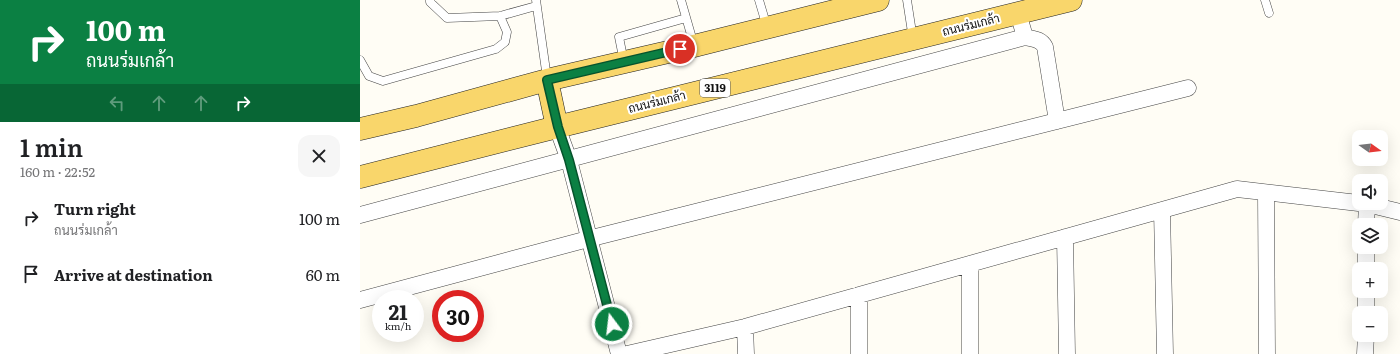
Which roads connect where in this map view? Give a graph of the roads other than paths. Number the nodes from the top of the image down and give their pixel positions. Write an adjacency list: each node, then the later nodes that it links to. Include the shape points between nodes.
1 (430, 0): 11 (lane, via 447,18)
2 (681, 0): 12 (lane)
3 (759, 0): 13 (lane)
4 (878, 0): 13 (main road)
5 (908, 0): 15 (lane)
6 (1071, 0): 9 (main road, ถนนร่มเกล้า / 3119)
7 (1265, 0): 10 (lane)
8 (536, 3): 11 (lane); 19 (lane)
9 (1018, 13): 14 (street); 15 (main road, ถนนร่มเกล้า / 3119)
10 (1269, 13)
11 (500, 16): 17 (lane, via 507,32 505,42 496,48 383,81 369,76)
12 (686, 18): 16 (lane); 18 (lane, via 619,37)
13 (767, 28): 16 (main road)
14 (1025, 38): 21 (street, via 1039,40 1045,47); 24 (street)
15 (913, 39): 22 (main road, ถนนร่มเกล้า / 3119)
16 (694, 46): 18 (main road)
17 (360, 60)
18 (624, 62): 19 (main road)
19 (547, 80): 22 (main road); 23 (main road)
20 (1188, 88): 21 (street)
21 (1057, 121): 33 (street)
22 (558, 127): 24 (street); 25 (main road, ถนนร่มเกล้า / 3119)
23 (360, 129)
24 (569, 160): 31 (street); 33 (street)
25 (360, 178)
26 (1266, 193): 27 (street); 29 (street, via 1237,189); 46 (street)
27 (1352, 202)
28 (1388, 209): 30 (street)
29 (1162, 210): 32 (street); 45 (street)
30 (1400, 212)
31 (360, 215)
32 (1065, 237): 34 (street); 44 (street)
33 (588, 239): 36 (street); 39 (street)
34 (970, 264): 35 (street); 43 (street)
35 (859, 295): 37 (street); 42 (street)
36 (360, 300)
37 (745, 327): 40 (street); 41 (street)
38 (1366, 342): 47 (street)
39 (620, 354)
40 (628, 354)
41 (746, 354)
42 (859, 354)
43 (970, 354)
44 (1067, 354)
45 (1165, 354)
46 (1267, 354)
47 (1365, 354)

